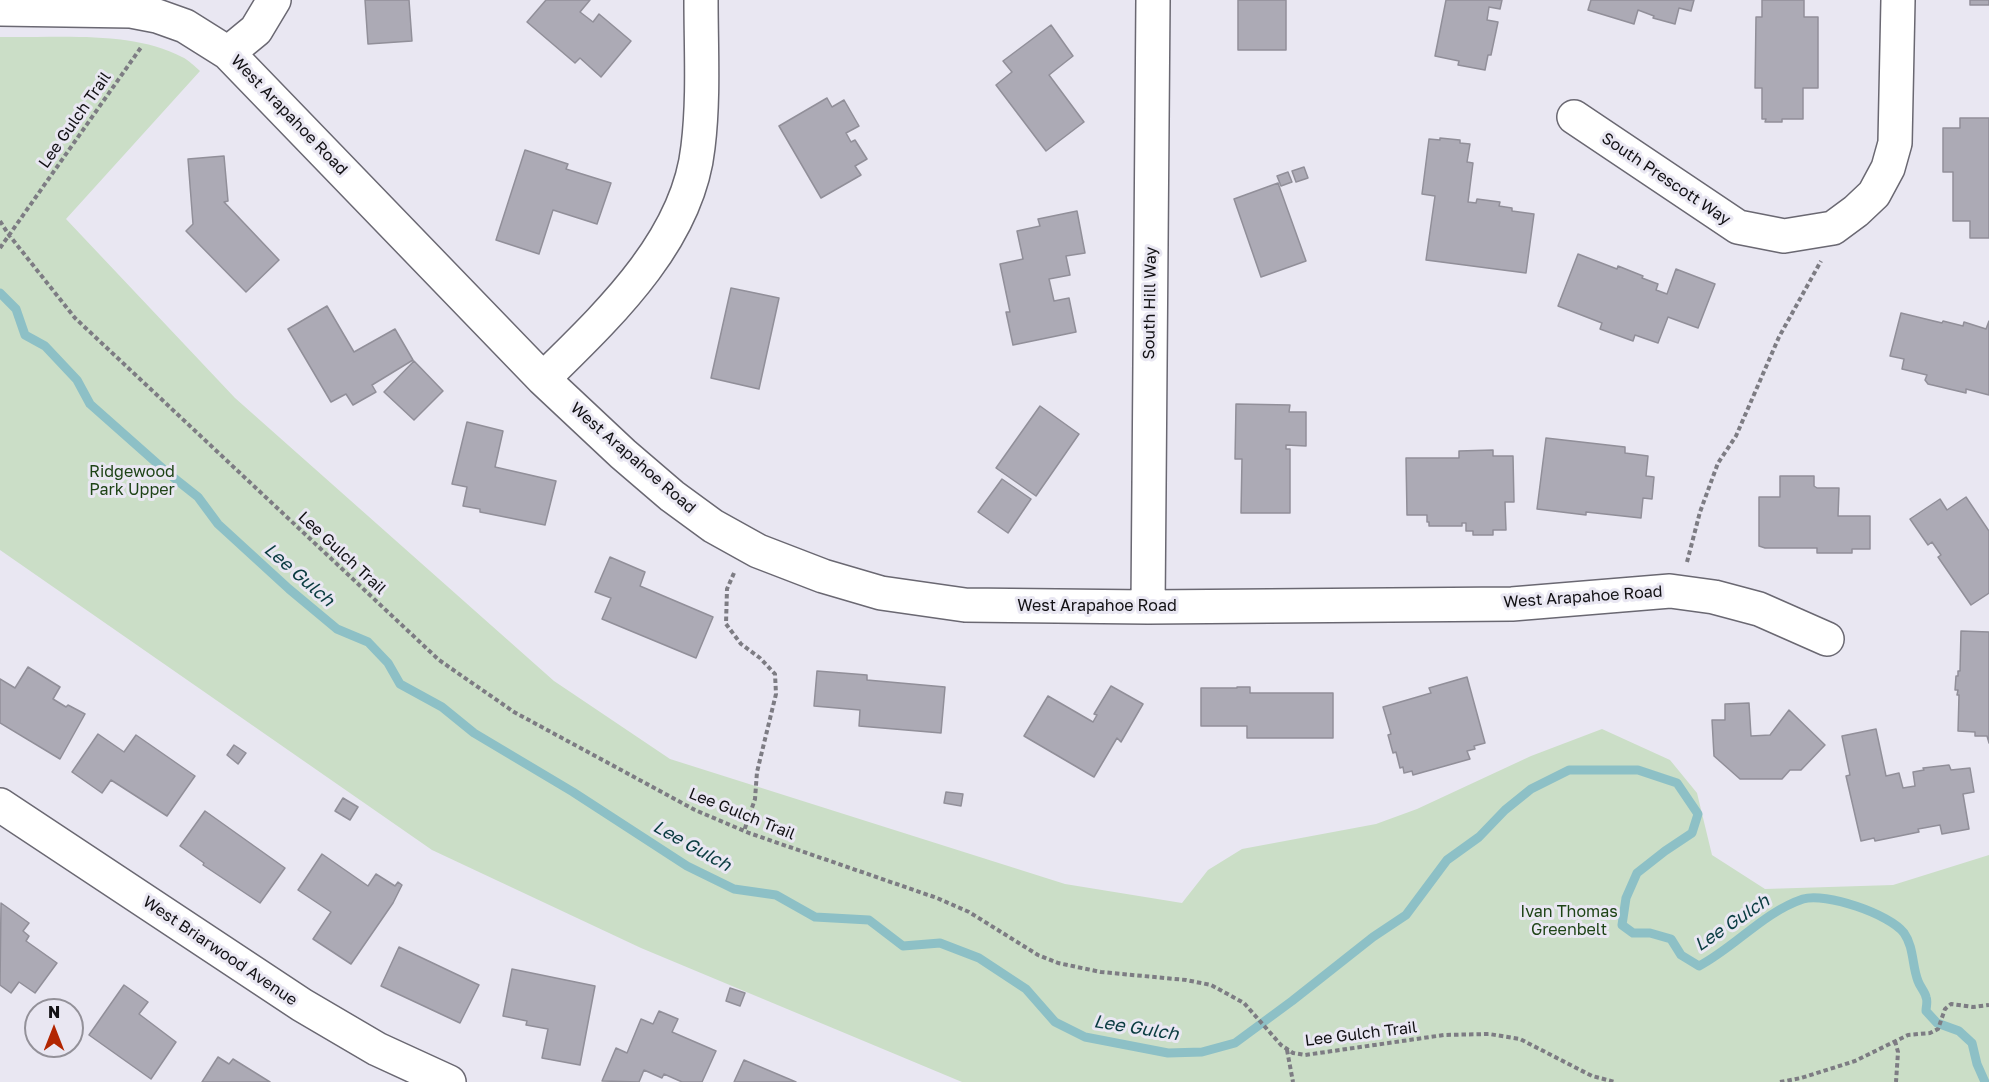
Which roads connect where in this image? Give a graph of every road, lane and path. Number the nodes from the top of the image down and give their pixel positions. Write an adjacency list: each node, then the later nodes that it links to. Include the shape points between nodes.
1 (274, 0): 7 (street, via 256,30)
2 (701, 0): 13 (street, via 698,149 686,196 669,232 641,273 607,315)
3 (1154, 0): 16 (street, South Hill Way)
4 (1898, 0): 10 (street, South Prescott Way, via 1895,143 1888,168 1874,194)
5 (0, 9): 6 (street, West Arapahoe Road, via 131,11)
6 (157, 16): 7 (street, West Arapahoe Road, via 185,26); 11 (path, Lee Gulch Trail, via 146,41)
7 (228, 53): 13 (street, West Arapahoe Road)
8 (1574, 117): 10 (street, South Prescott Way, via 1738,227 1784,236)
9 (0, 221): 11 (path)
10 (1833, 228): 15 (path, via 1818,270 1798,299 1736,436 1718,463 1692,541)
11 (9, 235): 12 (path, Lee Gulch Trail); 19 (path, Lee Gulch Trail, via 75,318 439,660 514,712 696,810)
12 (0, 248)
13 (543, 379): 14 (street, West Arapahoe Road, via 672,496)
14 (749, 546): 16 (street, West Arapahoe Road, via 823,576 881,593 965,604); 19 (path, via 727,589 726,624 741,644 775,674 776,694 757,772 755,799)
15 (1681, 592): 16 (street, West Arapahoe Road, via 1512,604); 17 (street, West Arapahoe Road, via 1759,609)
16 (1148, 607)
17 (1827, 639)
18 (0, 805): 23 (street, West Briarwood Avenue, via 302,1005 377,1049)
19 (744, 831): 22 (path, Lee Gulch Trail, via 959,907 1058,963 1211,985 1244,1003)
20 (1989, 1005): 21 (path, via 1951,1004 1945,1009 1938,1029)
21 (1895, 1041): 26 (path, via 1855,1061); 27 (path)
22 (1287, 1049): 24 (path); 25 (path, Lee Gulch Trail, via 1305,1056 1444,1035 1489,1034 1520,1039 1592,1076)
23 (449, 1082)
24 (1293, 1082)
25 (1615, 1082)
26 (1780, 1082)
27 (1896, 1082)

